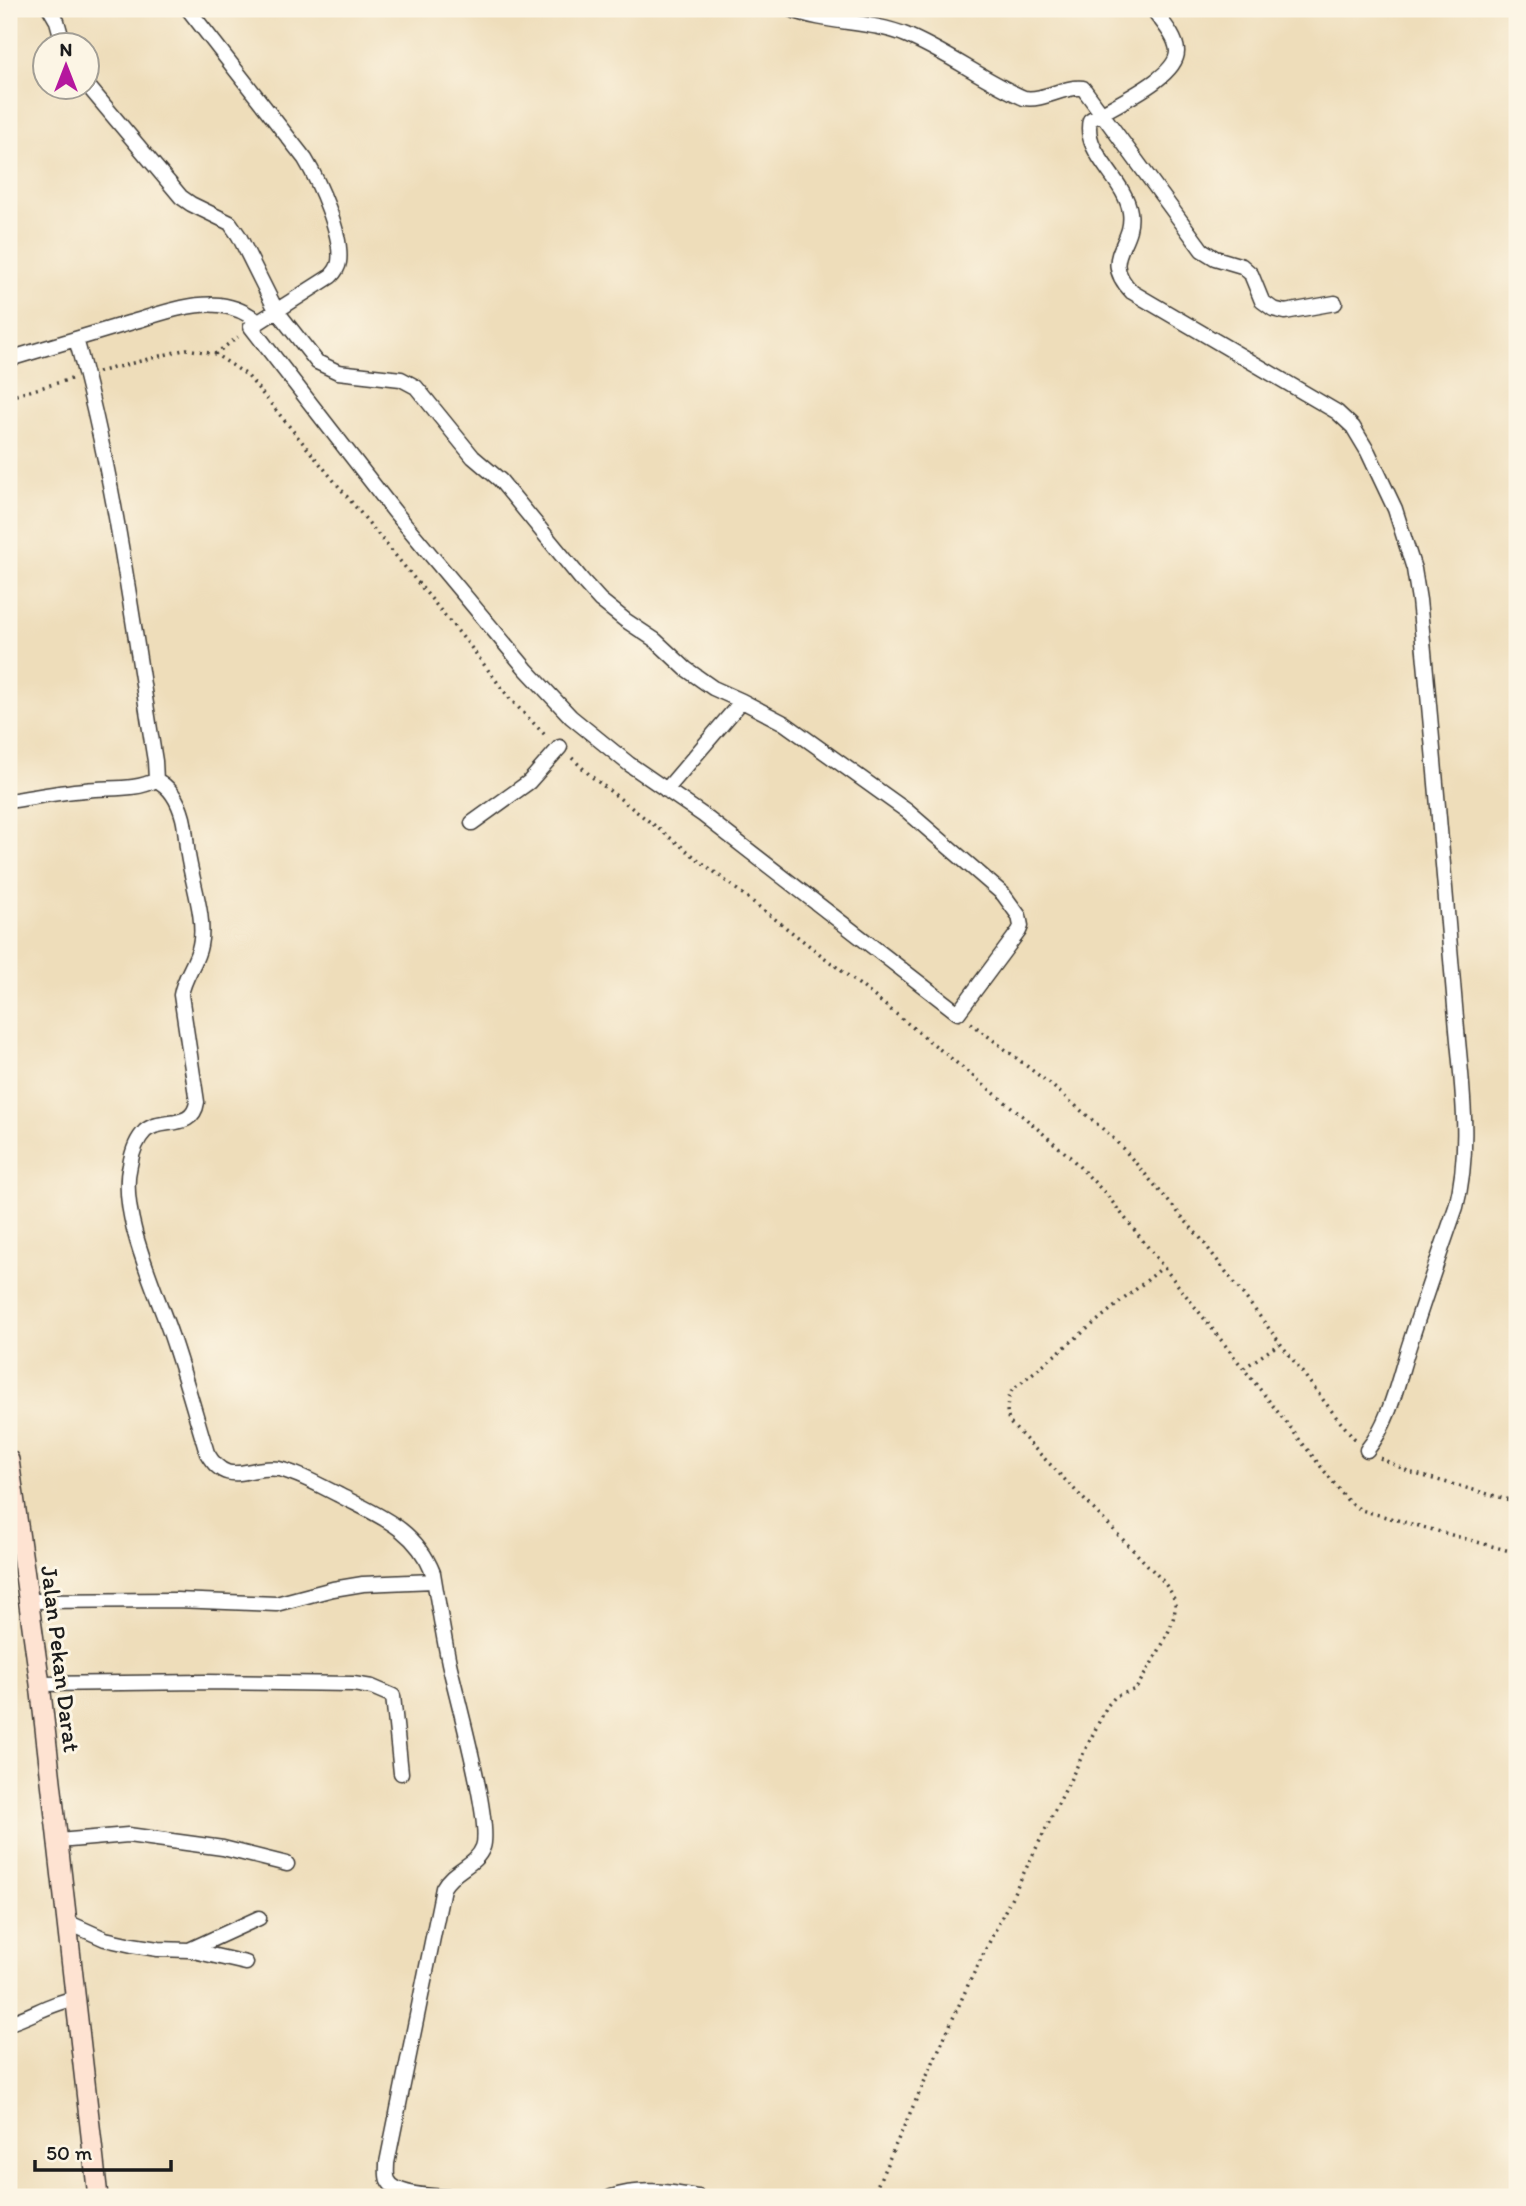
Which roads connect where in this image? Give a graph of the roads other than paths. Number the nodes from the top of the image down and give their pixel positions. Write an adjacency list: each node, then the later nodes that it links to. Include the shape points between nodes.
1 (50, 9): 5 (street)
2 (188, 9): 9 (street, via 305,159 334,226 340,261 337,269)
3 (790, 9): 7 (street, via 905,35 1024,98 1083,88)
4 (1153, 9): 7 (street, via 1174,41 1173,65)
5 (60, 32)
6 (101, 102): 9 (street, via 181,197 230,223)
7 (1102, 112): 8 (street, via 1191,238 1215,258 1242,266 1251,274 1262,301 1285,312); 19 (street, via 1090,120 1088,130 1130,212 1117,264 1125,285 1336,412 1353,427 1395,509 1414,569 1452,961 1465,1160 1456,1207 1394,1392 1383,1424)
8 (1335, 303)
9 (275, 310): 10 (street); 13 (street, via 317,362 338,372 401,379 416,387 600,600 655,640 686,670)
10 (253, 326): 11 (street, via 250,315 236,309 199,306); 16 (street, via 357,465 526,669 571,717)
11 (77, 343): 12 (street); 15 (street, via 125,567)
12 (9, 359)
13 (742, 701): 16 (street); 16 (street, via 784,723 907,811 1010,902 1020,921 1017,936 958,1013)
14 (560, 747): 18 (street, via 529,782)
15 (156, 780): 17 (street, via 135,787); 21 (street, via 168,788 183,818 201,920 198,956 181,995 197,1102 189,1118 146,1130 130,1163 126,1194 207,1452 222,1470 237,1474 276,1469 297,1474 399,1526 427,1559)
16 (667, 790)
17 (9, 801)
18 (472, 823)
19 (1367, 1450)
20 (9, 1460): 22 (main road, Jalan Pekan Darat)
21 (429, 1581): 22 (street, via 363,1584 276,1604); 34 (street, via 469,1745 484,1844 479,1855 443,1888 387,2163 393,2186 414,2194)
22 (30, 1601): 23 (main road, Jalan Pekan Darat)
23 (40, 1684): 24 (street, via 285,1682 372,1687 393,1696); 25 (main road, Jalan Pekan Darat)
24 (401, 1773)
25 (58, 1841): 26 (street, via 128,1835 223,1848); 28 (main road, Jalan Pekan Darat)
26 (287, 1864)
27 (258, 1918): 29 (street)
28 (67, 1922): 29 (street, via 105,1939); 31 (main road, Jalan Pekan Darat)
29 (189, 1950): 30 (street)
30 (246, 1963)
31 (75, 1999): 32 (street); 33 (main road, Jalan Pekan Darat)
32 (9, 2023)
33 (98, 2197)
34 (448, 2197)
35 (611, 2197): 36 (street, via 643,2190)
36 (698, 2197)

